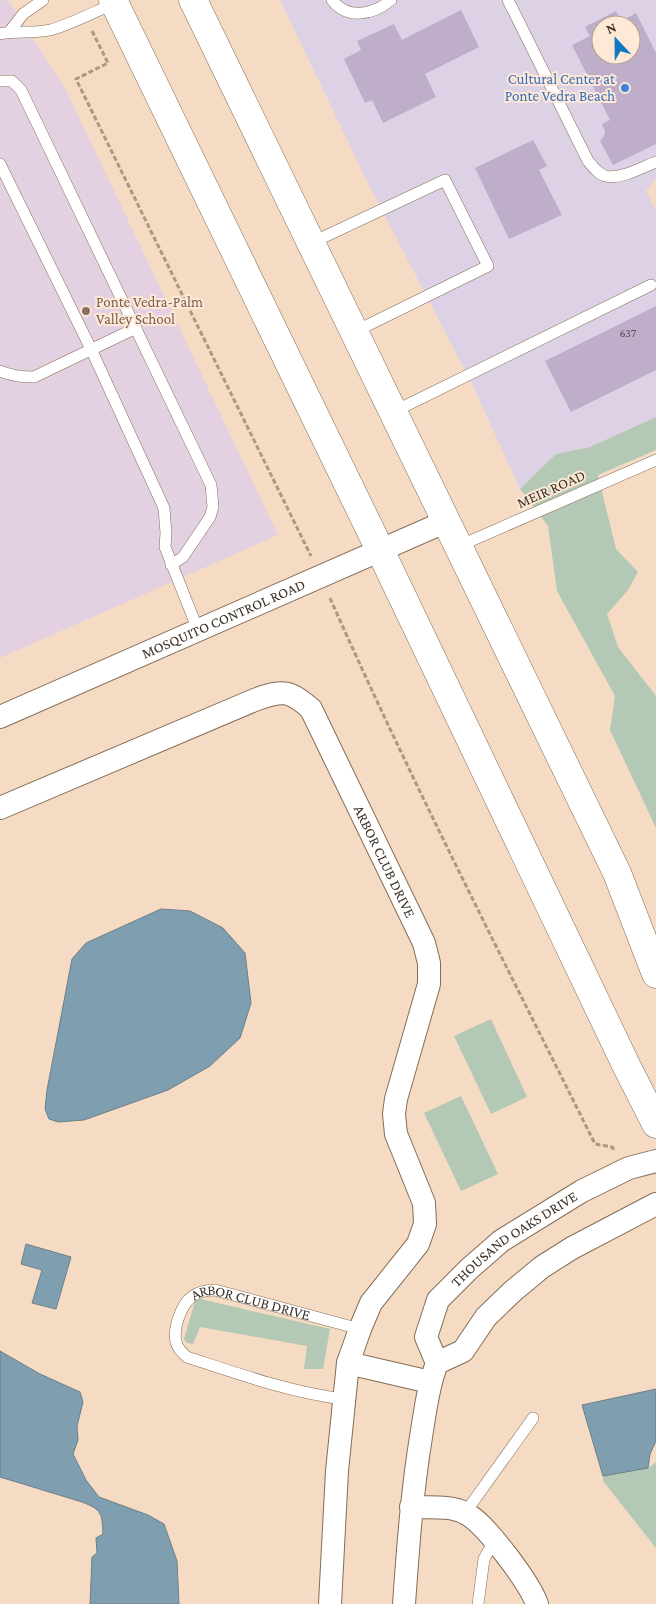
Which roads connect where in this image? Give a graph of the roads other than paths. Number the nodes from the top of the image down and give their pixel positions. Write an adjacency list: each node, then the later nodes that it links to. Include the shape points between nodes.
1 (43, 0): 7 (lane, via 23,14)
2 (193, 0): 11 (main road)
3 (332, 0): 4 (lane, via 338,8 352,14 373,11)
4 (391, 0)
5 (508, 0): 9 (lane, via 588,161 596,171 616,176)
6 (116, 1): 7 (lane, via 51,29); 21 (main road)
7 (5, 33)
8 (0, 81): 13 (lane, via 12,82 21,90)
9 (656, 162)
10 (0, 164): 15 (lane)
11 (311, 243): 14 (main road); 14 (lane, via 445,180 488,266)
12 (651, 285): 17 (lane)
13 (136, 328): 15 (lane); 22 (lane, via 211,485 213,496 210,518 183,557)
14 (354, 332): 17 (main road)
15 (91, 349): 16 (lane, via 34,377); 22 (lane, via 164,508 165,547)
16 (0, 371)
17 (394, 412): 19 (main road)
18 (656, 460): 20 (lane, MEIR ROAD)
19 (446, 521): 20 (main road); 21 (street, MOSQUITO CONTROL ROAD)
20 (459, 546): 26 (main road, via 617,872)
21 (380, 550): 23 (street, MOSQUITO CONTROL ROAD); 27 (main road)
22 (171, 565): 23 (lane)
23 (198, 630): 24 (street, MOSQUITO CONTROL ROAD)
24 (0, 717)
25 (0, 808): 30 (street, ARBOR CLUB DRIVE, via 274,693 298,697 311,709 424,943 429,964 429,984 394,1114 396,1134 424,1203 425,1224 418,1244 371,1304)
26 (656, 974)
27 (656, 1124)
28 (656, 1161): 32 (street, THOUSAND OAKS DRIVE, via 629,1168 582,1191 501,1241 456,1281 438,1300 426,1337)
29 (656, 1204): 32 (street, via 542,1267 486,1317 463,1351)
30 (360, 1329): 31 (street, ARBOR CLUB DRIVE); 33 (lane, ARBOR CLUB DRIVE, via 215,1290 204,1290 192,1296 177,1324 179,1350 187,1357 276,1386)
31 (348, 1363): 32 (street); 33 (street, ARBOR CLUB DRIVE)
32 (433, 1372): 35 (street)
33 (343, 1399): 38 (street, ARBOR CLUB DRIVE)
34 (533, 1418): 36 (lane)
35 (411, 1507): 36 (street); 39 (street)
36 (466, 1512): 37 (street)
37 (494, 1541): 40 (lane, via 484,1559); 41 (street, via 520,1574)
38 (330, 1604)
39 (404, 1604)
40 (478, 1604)
41 (537, 1604)

